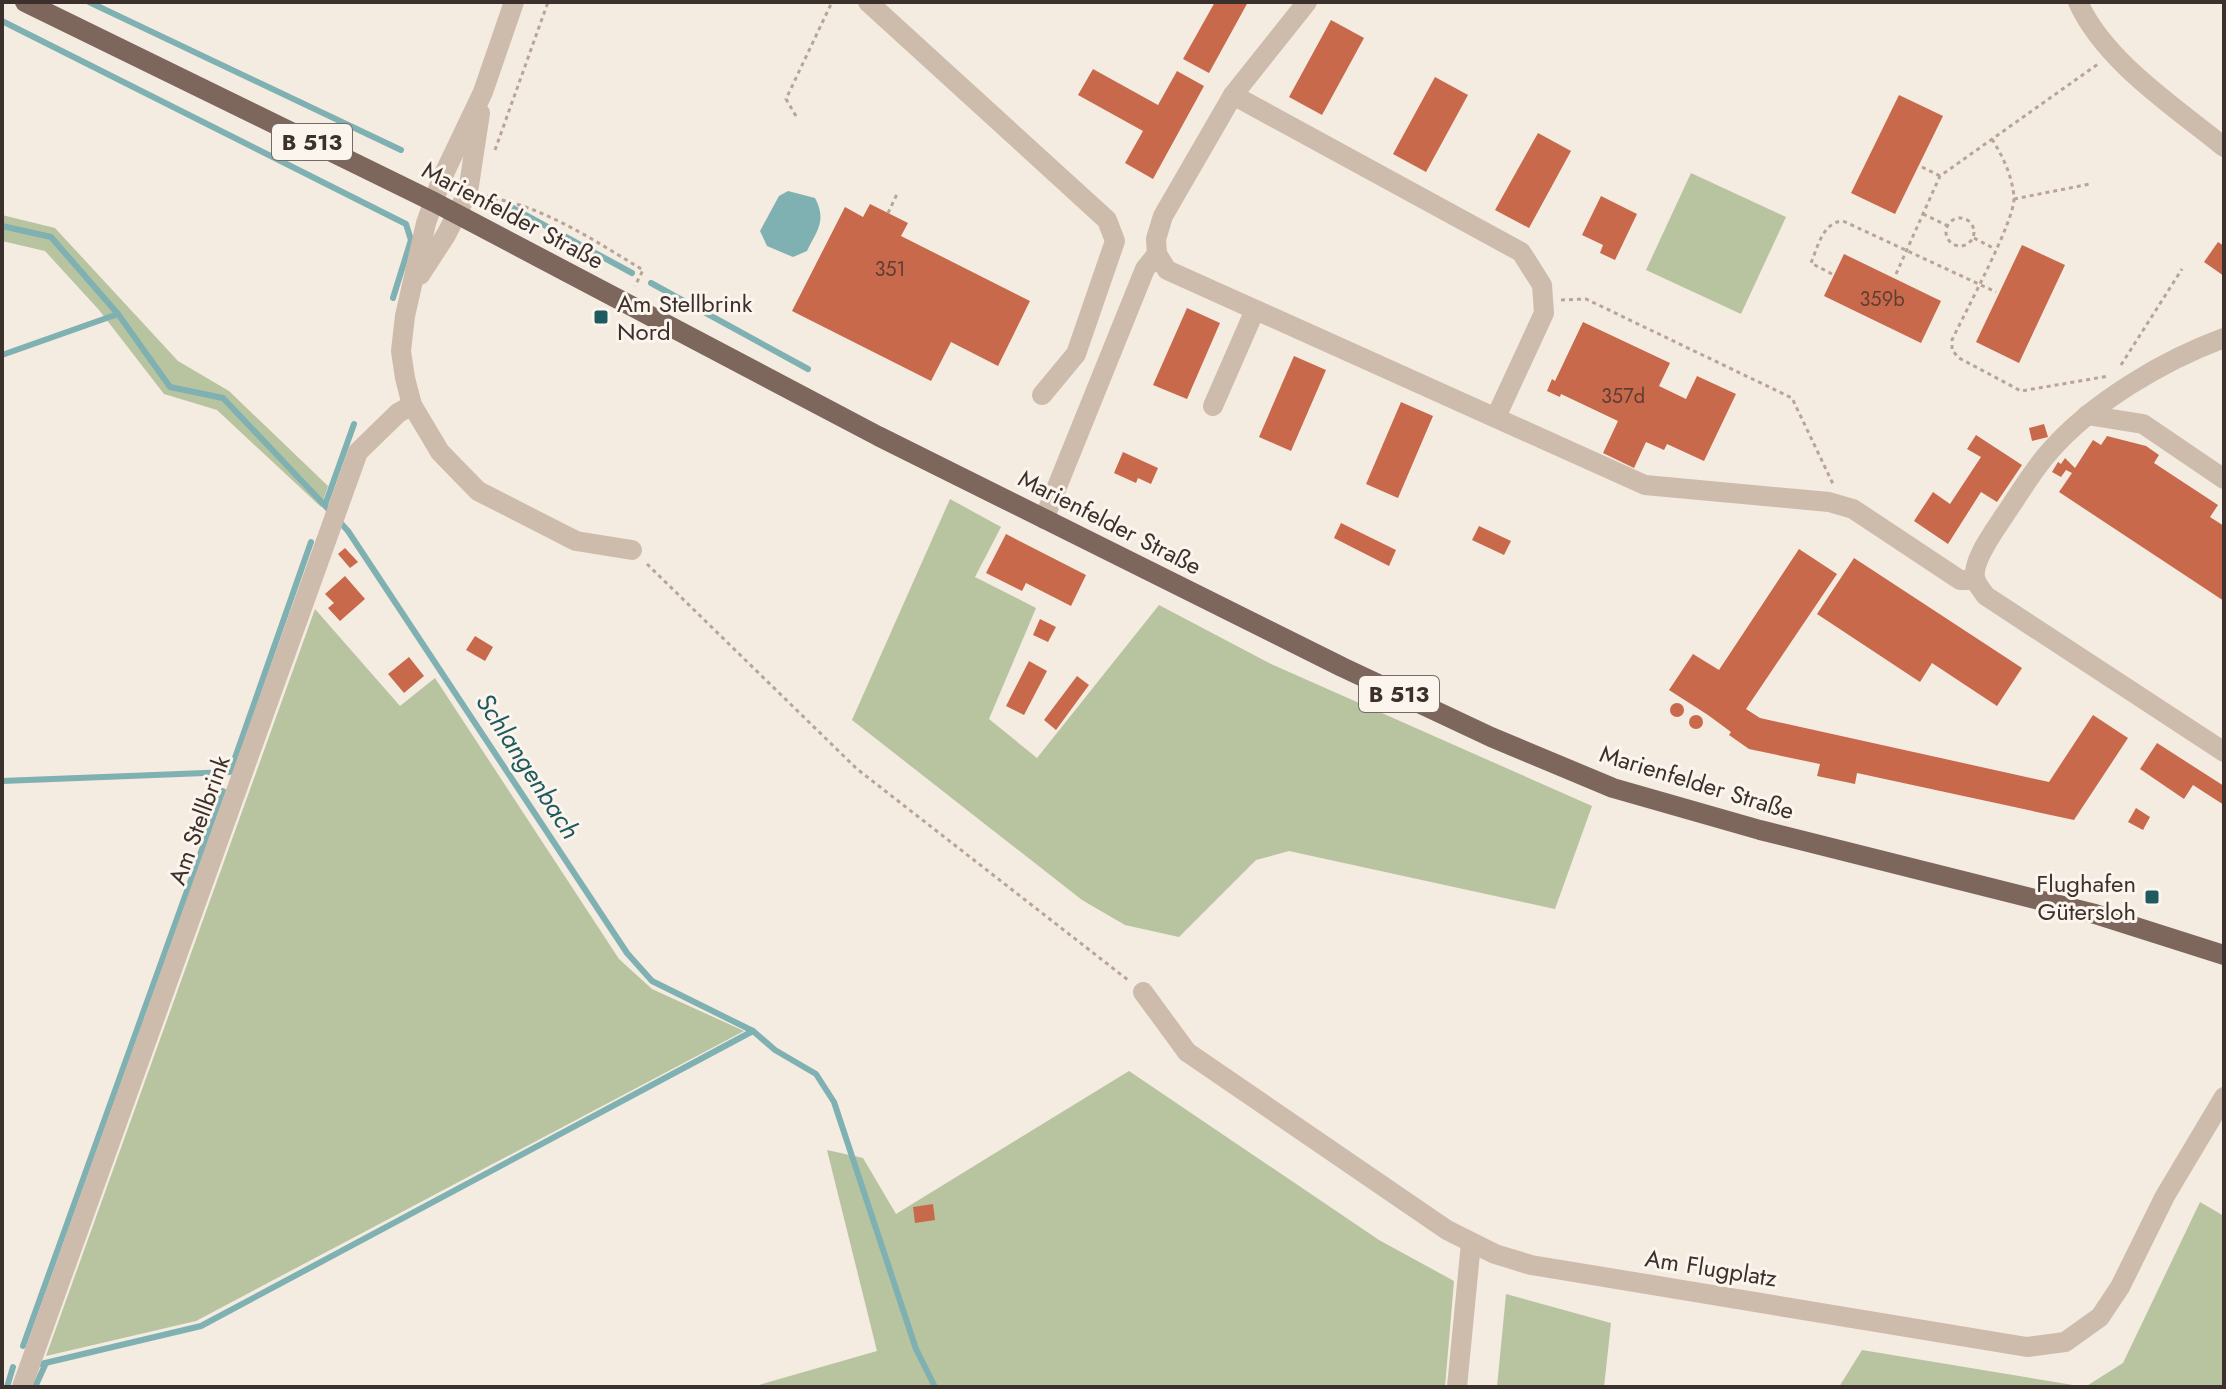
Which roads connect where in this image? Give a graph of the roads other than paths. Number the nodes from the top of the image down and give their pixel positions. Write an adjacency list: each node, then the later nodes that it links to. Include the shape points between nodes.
1 (25, 2): 9 (main road, Marienfelder Straße / B 513)
2 (514, 2): 6 (street)
3 (868, 2): 15 (street, via 1107,220 1115,241 1076,354)
4 (1307, 2): 7 (street)
5 (2078, 2): 8 (street, via 2087,21 2131,70)
6 (483, 92): 9 (street); 10 (street, via 468,192)
7 (1233, 95): 11 (street, via 1163,216); 19 (street, via 1521,252 1542,285 1544,313)
8 (2224, 147)
9 (434, 202): 10 (main road, Marienfelder Straße / B 513); 12 (street)
10 (457, 214): 12 (street); 21 (main road, Marienfelder Straße / B 513)
11 (1157, 254): 13 (street, via 1167,270); 21 (street, via 1145,269)
12 (414, 285): 16 (street, via 401,351)
13 (1255, 310): 17 (street); 19 (street)
14 (2224, 338): 18 (street, via 2118,384)
15 (1042, 395)
16 (412, 405): 22 (street, via 440,452 478,491 576,541); 29 (street, Am Stellbrink, via 358,452)
17 (1213, 406)
18 (2087, 415): 20 (street, via 2143,424); 23 (street, via 2050,451 2020,492 1975,566)
19 (1496, 417): 23 (street, via 1645,485 1853,509 1960,580)
20 (2224, 479)
21 (1044, 519): 25 (main road, Marienfelder Straße / B 513, via 1342,667 1613,788 2095,914)
22 (632, 550)
23 (1975, 580): 24 (street, via 1986,596)
24 (2224, 752)
25 (2224, 955)
26 (1143, 992): 28 (street, Am Flugplatz, via 1187,1052)
27 (2224, 1097): 28 (street, Am Flugplatz, via 2165,1196 2120,1287 2100,1317 2065,1342 2027,1347 1547,1268)
28 (1471, 1243): 30 (street)
29 (22, 1387)
30 (1457, 1387)

